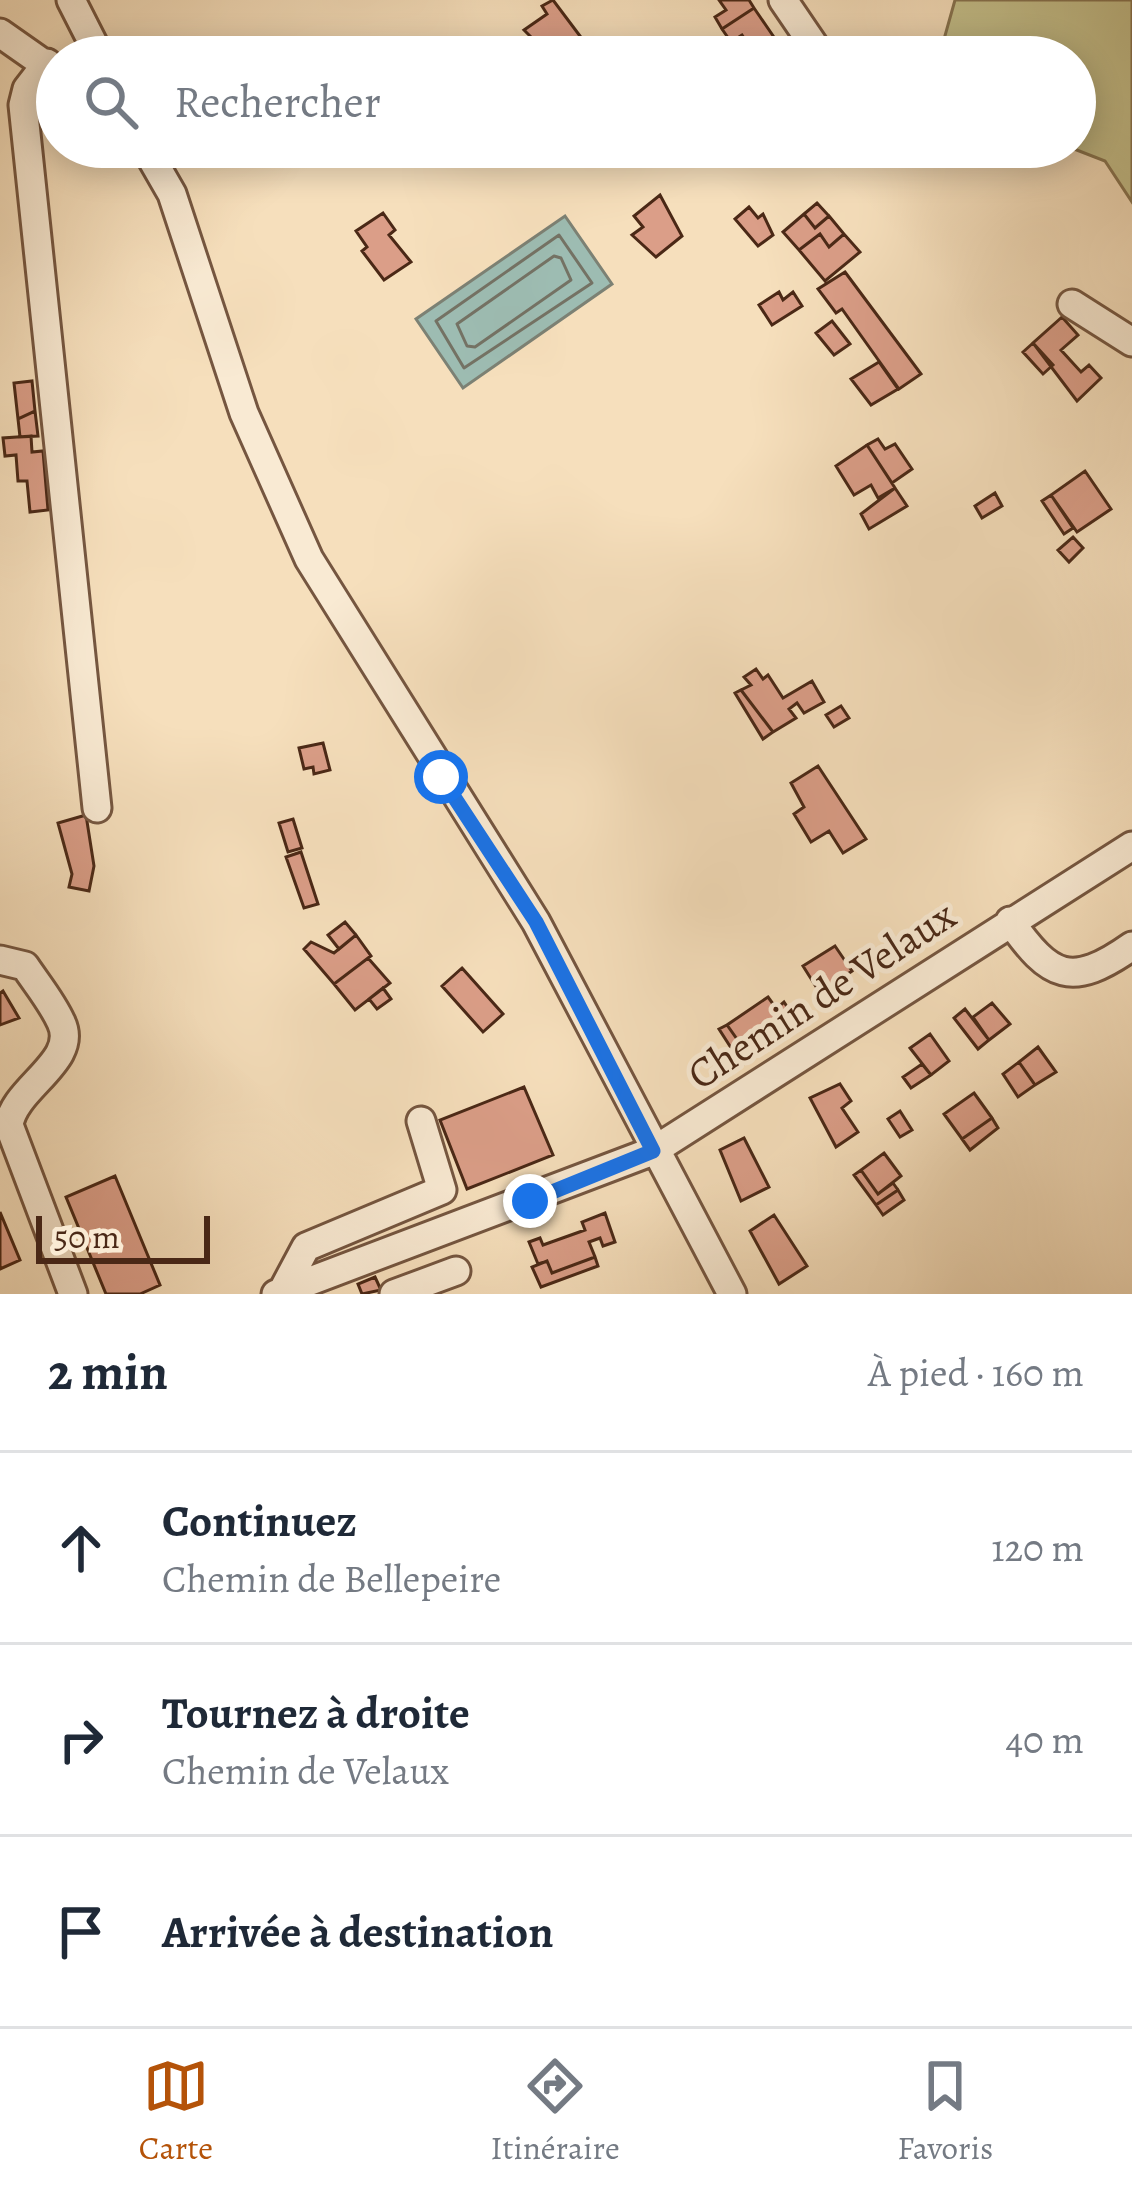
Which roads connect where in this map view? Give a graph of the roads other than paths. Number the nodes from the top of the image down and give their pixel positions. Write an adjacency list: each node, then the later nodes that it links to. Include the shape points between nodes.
1 (71, 0): 4 (street)
2 (783, 0): 5 (street)
3 (0, 33): 6 (street)
4 (89, 36)
5 (808, 36)
6 (36, 57)
7 (36, 81): 11 (street, via 23,105)
8 (154, 168): 17 (street, via 172,194 244,413 309,559 536,922)
9 (1072, 304): 10 (street)
10 (1132, 342)
11 (97, 808)
12 (1132, 846): 13 (street, Chemin de Velaux)
13 (1010, 921): 14 (street, via 1040,964 1068,973 1100,969); 17 (street, Chemin de Velaux)
14 (1132, 946)
15 (0, 960): 20 (street, via 25,966 64,1026 63,1052 16,1102 9,1125)
16 (421, 1121): 19 (street, via 442,1190 306,1247)
17 (653, 1151): 19 (street, Chemin de Velaux); 22 (street)
18 (456, 1271): 21 (street)
19 (279, 1293)
20 (73, 1294)
21 (394, 1294)
22 (732, 1294)

